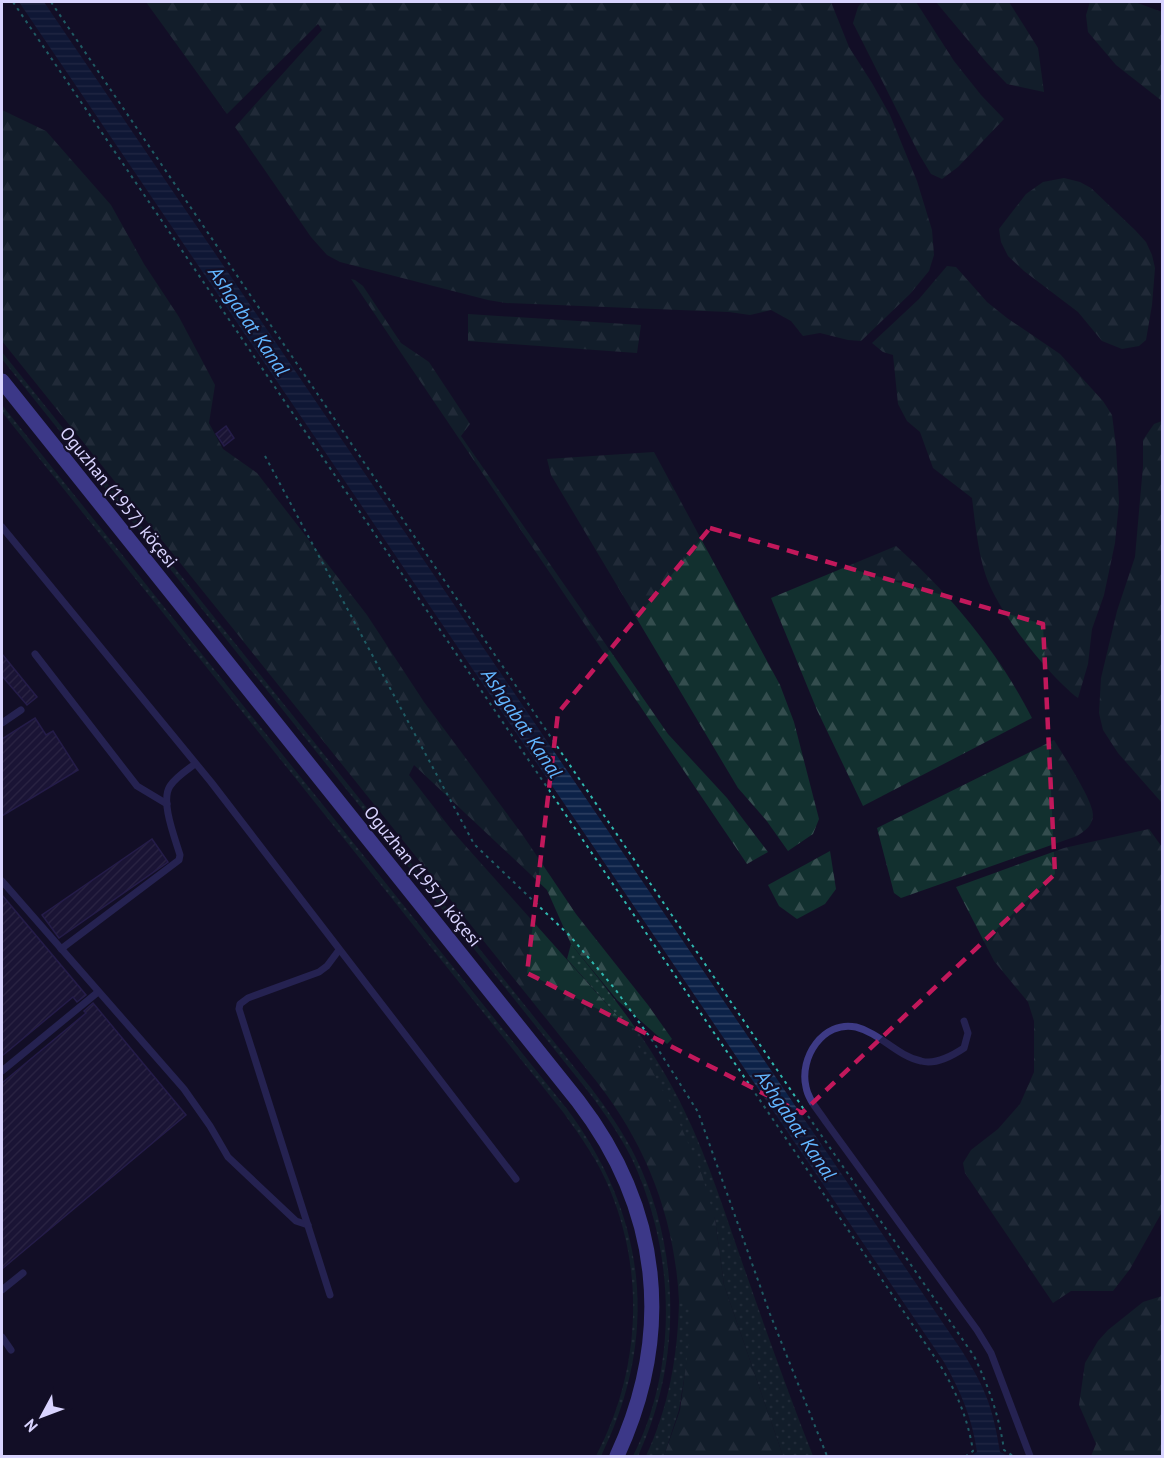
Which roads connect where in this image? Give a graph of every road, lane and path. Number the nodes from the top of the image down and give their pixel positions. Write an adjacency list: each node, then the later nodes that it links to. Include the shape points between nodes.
1 (13, 2): 26 (path, via 940,1365 961,1403 969,1428 973,1451)
2 (51, 2): 27 (path, via 974,1356 990,1390 1004,1450)
3 (2, 381): 24 (main road, Oguzhan (1957) köçesi, via 578,1101 610,1148 630,1188 643,1229 652,1302 651,1342 642,1392)
4 (265, 456): 25 (path, via 474,844 570,937 615,989 698,1112 770,1314)
5 (2, 527): 9 (lane)
6 (35, 654): 10 (lane, via 137,786)
7 (21, 710): 8 (lane)
8 (2, 723)
9 (195, 764): 10 (lane, via 171,784); 13 (lane)
10 (167, 804): 12 (lane, via 179,860)
11 (2, 881): 12 (lane)
12 (61, 949): 14 (lane)
13 (339, 950): 17 (lane); 18 (lane, via 318,972 248,998 239,1008)
14 (98, 992): 16 (lane); 18 (lane, via 184,1089 228,1156 296,1221)
15 (964, 1021): 28 (lane, via 968,1033 964,1048 934,1062 909,1057 856,1027 831,1032 811,1048 804,1075 806,1089 977,1330 991,1353)
16 (2, 1071)
17 (516, 1179)
18 (308, 1225): 21 (lane)
19 (23, 1273): 20 (lane)
20 (2, 1290)
21 (330, 1295)
22 (2, 1337): 23 (lane)
23 (11, 1350)
24 (617, 1456)
25 (827, 1456)
26 (966, 1456)
27 (1013, 1456)
28 (1030, 1456)

